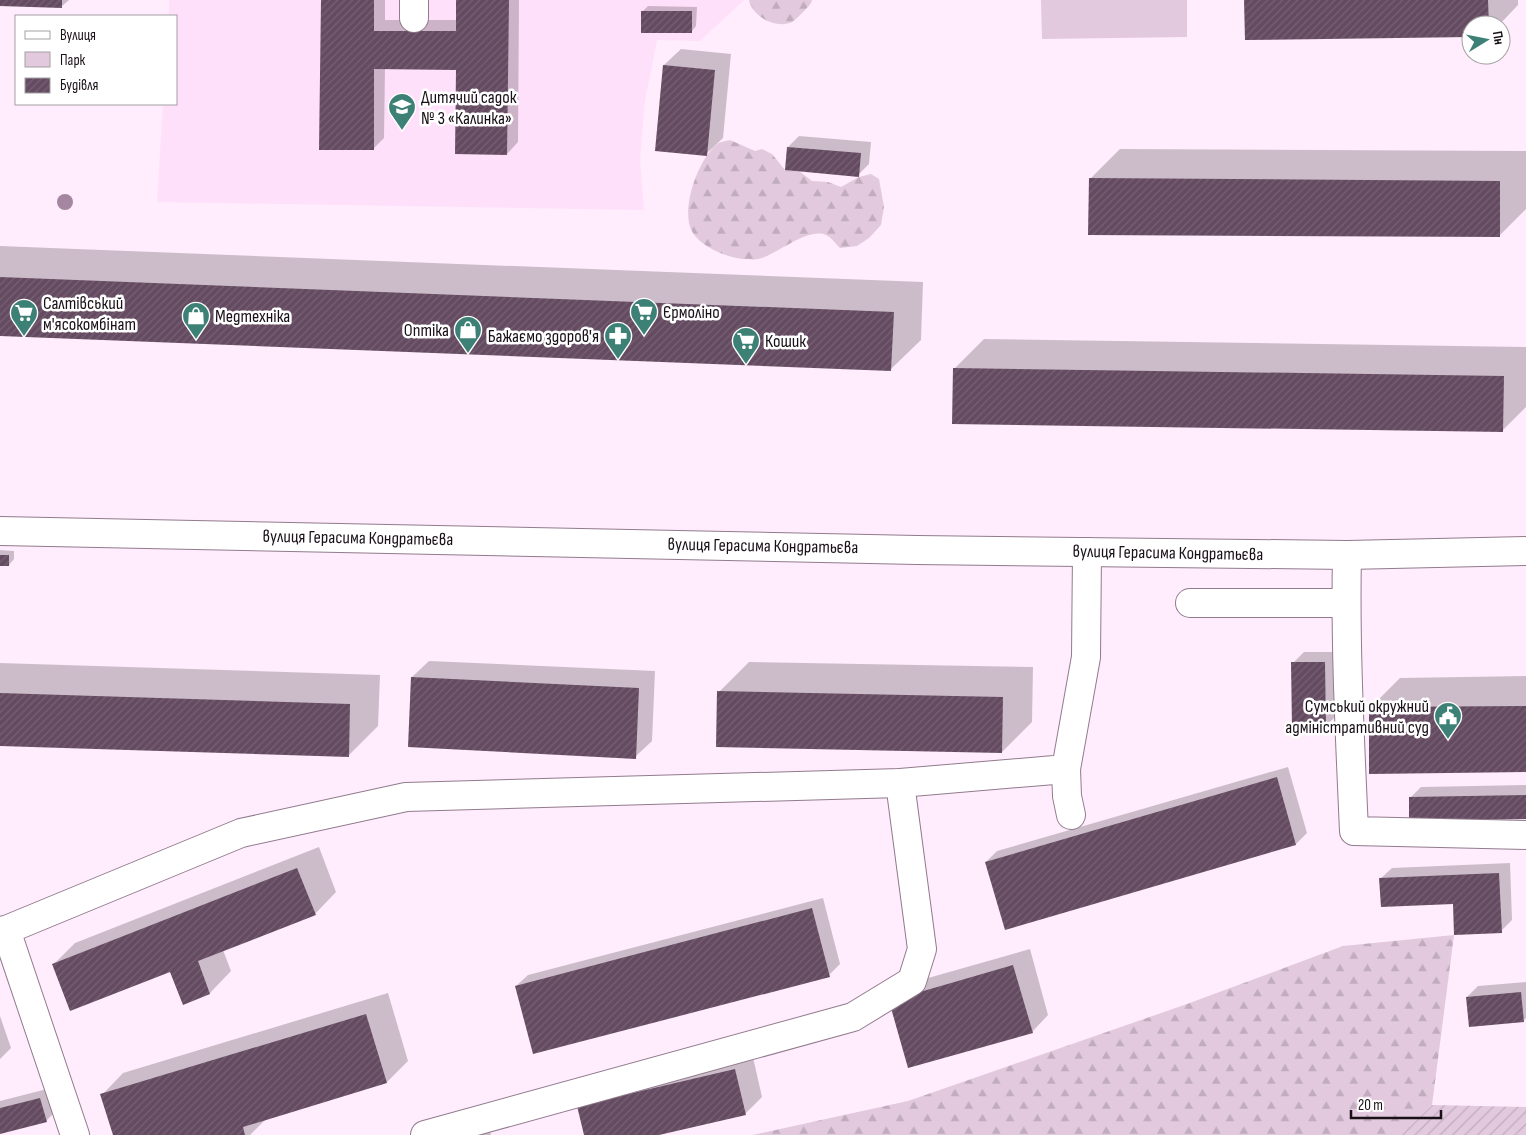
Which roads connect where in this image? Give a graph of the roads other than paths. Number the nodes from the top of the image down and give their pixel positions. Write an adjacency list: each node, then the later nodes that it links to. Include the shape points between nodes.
1 (0, 531): 2 (main road, вулиця Герасима Кондратьєва)
2 (1086, 552): 4 (main road, вулиця Герасима Кондратьєва); 7 (main road, via 1086,657)
3 (1526, 552): 4 (main road, вулиця Герасима Кондратьєва)
4 (1347, 555): 6 (main road)
5 (1190, 603): 6 (main road)
6 (1346, 604): 10 (main road, via 1354,830)
7 (1066, 769): 8 (main road); 9 (main road)
8 (900, 783): 11 (main road, via 406,797 241,833); 13 (main road, via 922,949 912,981 854,1017)
9 (1071, 815)
10 (1526, 834)
11 (3, 931): 12 (main road)
12 (75, 1135)
13 (425, 1135)

